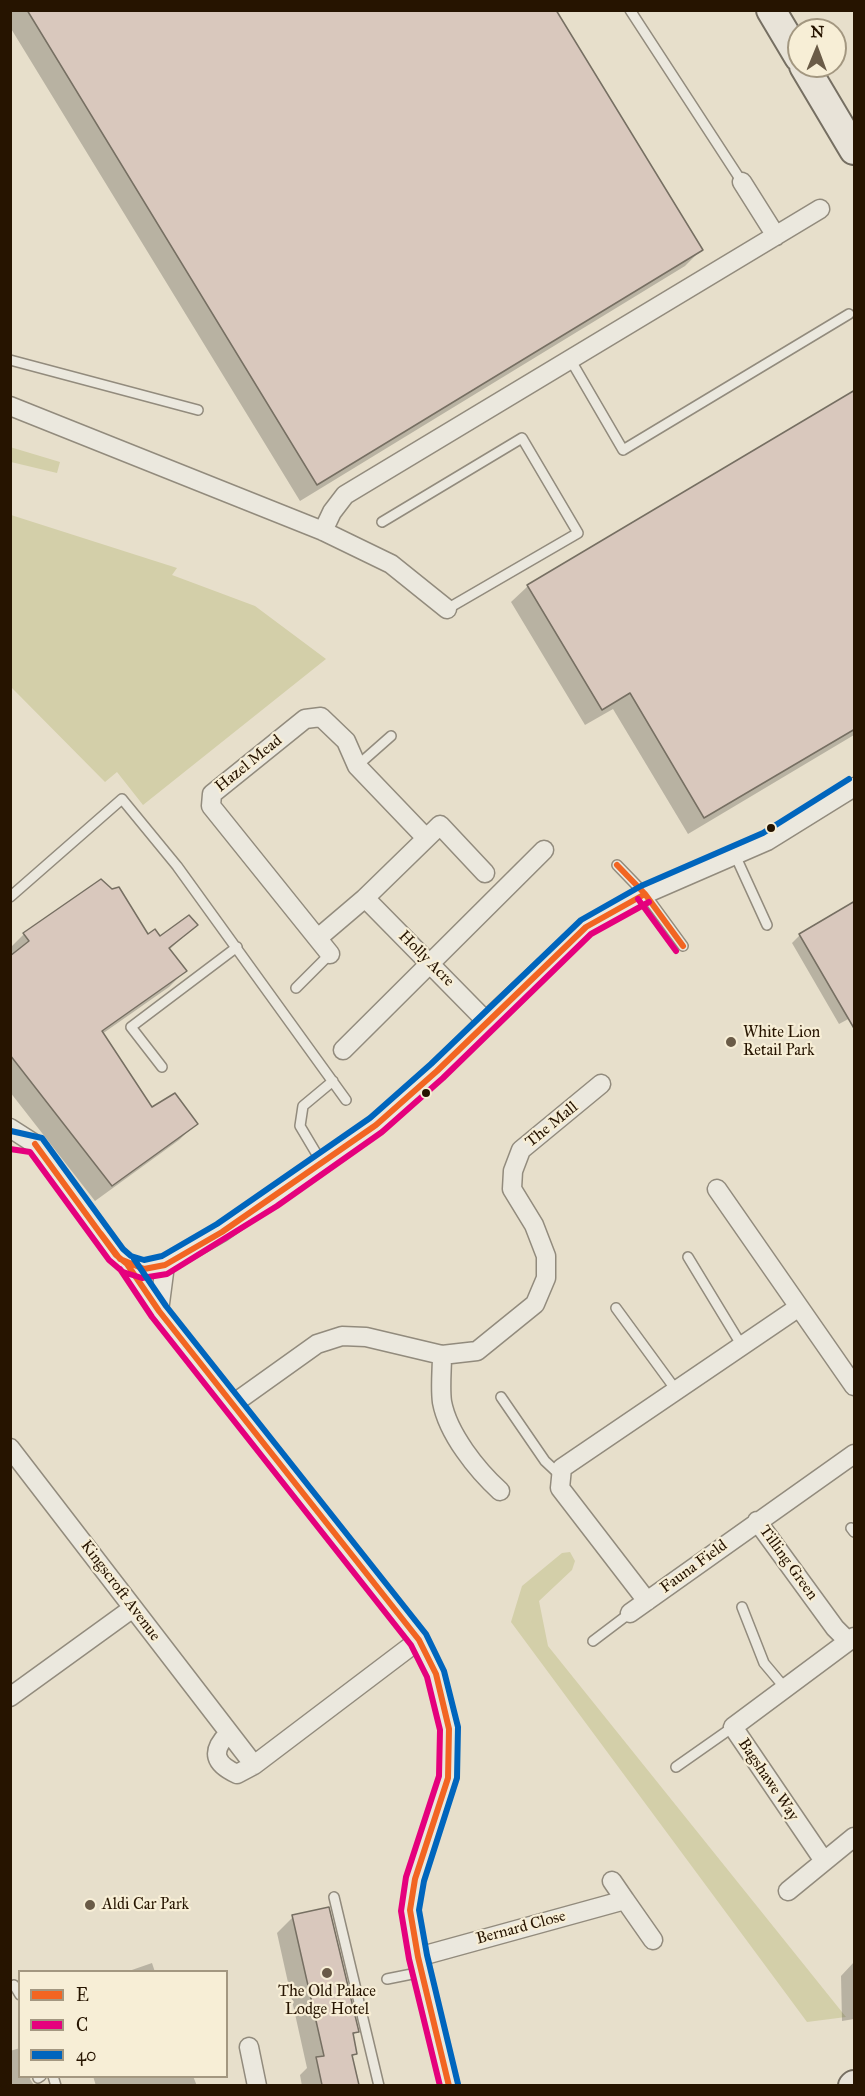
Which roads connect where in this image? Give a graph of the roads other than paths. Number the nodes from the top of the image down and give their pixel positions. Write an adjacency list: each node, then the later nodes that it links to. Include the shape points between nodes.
1 (630, 10): 6 (lane)
2 (771, 10): 3 (main road)
3 (787, 37)
4 (811, 78): 5 (main road)
5 (855, 150)
6 (742, 182): 8 (street)
7 (820, 209): 8 (street)
8 (776, 236): 10 (street)
9 (849, 314): 10 (lane, via 623,450)
10 (570, 359): 15 (street, via 345,495)
11 (10, 360): 13 (lane)
12 (10, 406): 15 (street)
13 (198, 410)
14 (382, 522): 16 (lane, via 522,438 578,533)
15 (323, 531): 16 (street, via 391,564)
16 (447, 609)
17 (391, 736): 18 (lane)
18 (357, 766): 20 (street, Hazel Mead); 29 (street, Hazel Mead, via 346,741 321,717 305,719 212,794 211,806)
19 (855, 787): 22 (street, via 767,841)
20 (426, 838): 24 (street, via 440,825); 27 (street)
21 (544, 850): 33 (street)
22 (735, 855): 25 (street); 28 (lane)
23 (617, 865): 25 (lane)
24 (485, 873)
25 (645, 894): 30 (lane); 35 (street, via 586,927)
26 (10, 897): 31 (lane, via 122,799 154,834)
27 (365, 898): 29 (street); 33 (street, Holly Acre)
28 (767, 925)
29 (318, 938): 32 (street, Hazel Mead)
30 (683, 946)
31 (237, 947): 37 (lane, via 131,1027); 38 (lane)
32 (330, 954): 34 (lane)
33 (430, 963): 35 (street, Holly Acre); 36 (street)
34 (296, 988)
35 (486, 1021): 44 (street, via 376,1125)
36 (343, 1050)
37 (162, 1067)
38 (333, 1081): 40 (lane); 44 (lane, via 303,1106 300,1126)
39 (601, 1084): 53 (street, The Mall, via 521,1150 513,1171 512,1189 534,1225 546,1256 546,1278 535,1304 477,1350)
40 (346, 1100)
41 (10, 1128): 43 (street)
42 (10, 1140): 43 (lane)
43 (35, 1144): 47 (street, via 116,1255)
44 (322, 1163): 48 (street, via 222,1232)
45 (717, 1189): 49 (street)
46 (688, 1257): 52 (lane)
47 (127, 1264): 48 (street, via 144,1269); 51 (street)
48 (165, 1265): 51 (street)
49 (798, 1307): 52 (street); 54 (street)
50 (616, 1308): 55 (lane)
51 (159, 1311): 57 (street)
52 (742, 1346): 55 (street)
53 (442, 1355): 57 (street, The Mall, via 366,1337 342,1336 317,1344); 61 (street, via 442,1403 480,1473)
54 (855, 1386)
55 (676, 1390): 60 (street, via 562,1468)
56 (501, 1396): 60 (lane, via 545,1461)
57 (233, 1404): 68 (street)
58 (10, 1448): 65 (street, Kingscroft Avenue)
59 (855, 1454): 62 (street, Tilling Green)
60 (561, 1476): 63 (street, via 560,1488)
61 (500, 1491)
62 (757, 1521): 63 (street, Fauna Field); 67 (street, Tilling Green, via 835,1628)
63 (647, 1601): 66 (street, Fauna Field)
64 (742, 1607): 70 (lane, via 764,1663)
65 (133, 1608): 68 (street, Kingscroft Avenue, via 254,1765); 71 (street)
66 (630, 1613): 69 (lane)
67 (851, 1639): 70 (street, Bagshawe Way)
68 (419, 1640): 81 (street, via 436,1674 449,1729 448,1778 415,1879 410,1910)
69 (593, 1641)
70 (785, 1688): 72 (street, Bagshawe Way)
71 (10, 1697)
72 (733, 1727): 73 (lane); 75 (street, Bagshawe Way)
73 (676, 1767)
74 (855, 1837): 75 (street)
75 (824, 1861): 77 (street)
76 (612, 1881): 79 (street)
77 (788, 1891)
78 (334, 1896): 87 (lane)
79 (625, 1900): 80 (street); 81 (street, Bernard Close)
80 (653, 1940)
81 (420, 1964): 82 (lane); 88 (street)
82 (387, 1979)
83 (14, 1985): 84 (lane)
84 (18, 1992)
85 (249, 2047): 86 (street)
86 (257, 2085)
87 (379, 2085)
88 (449, 2085)

